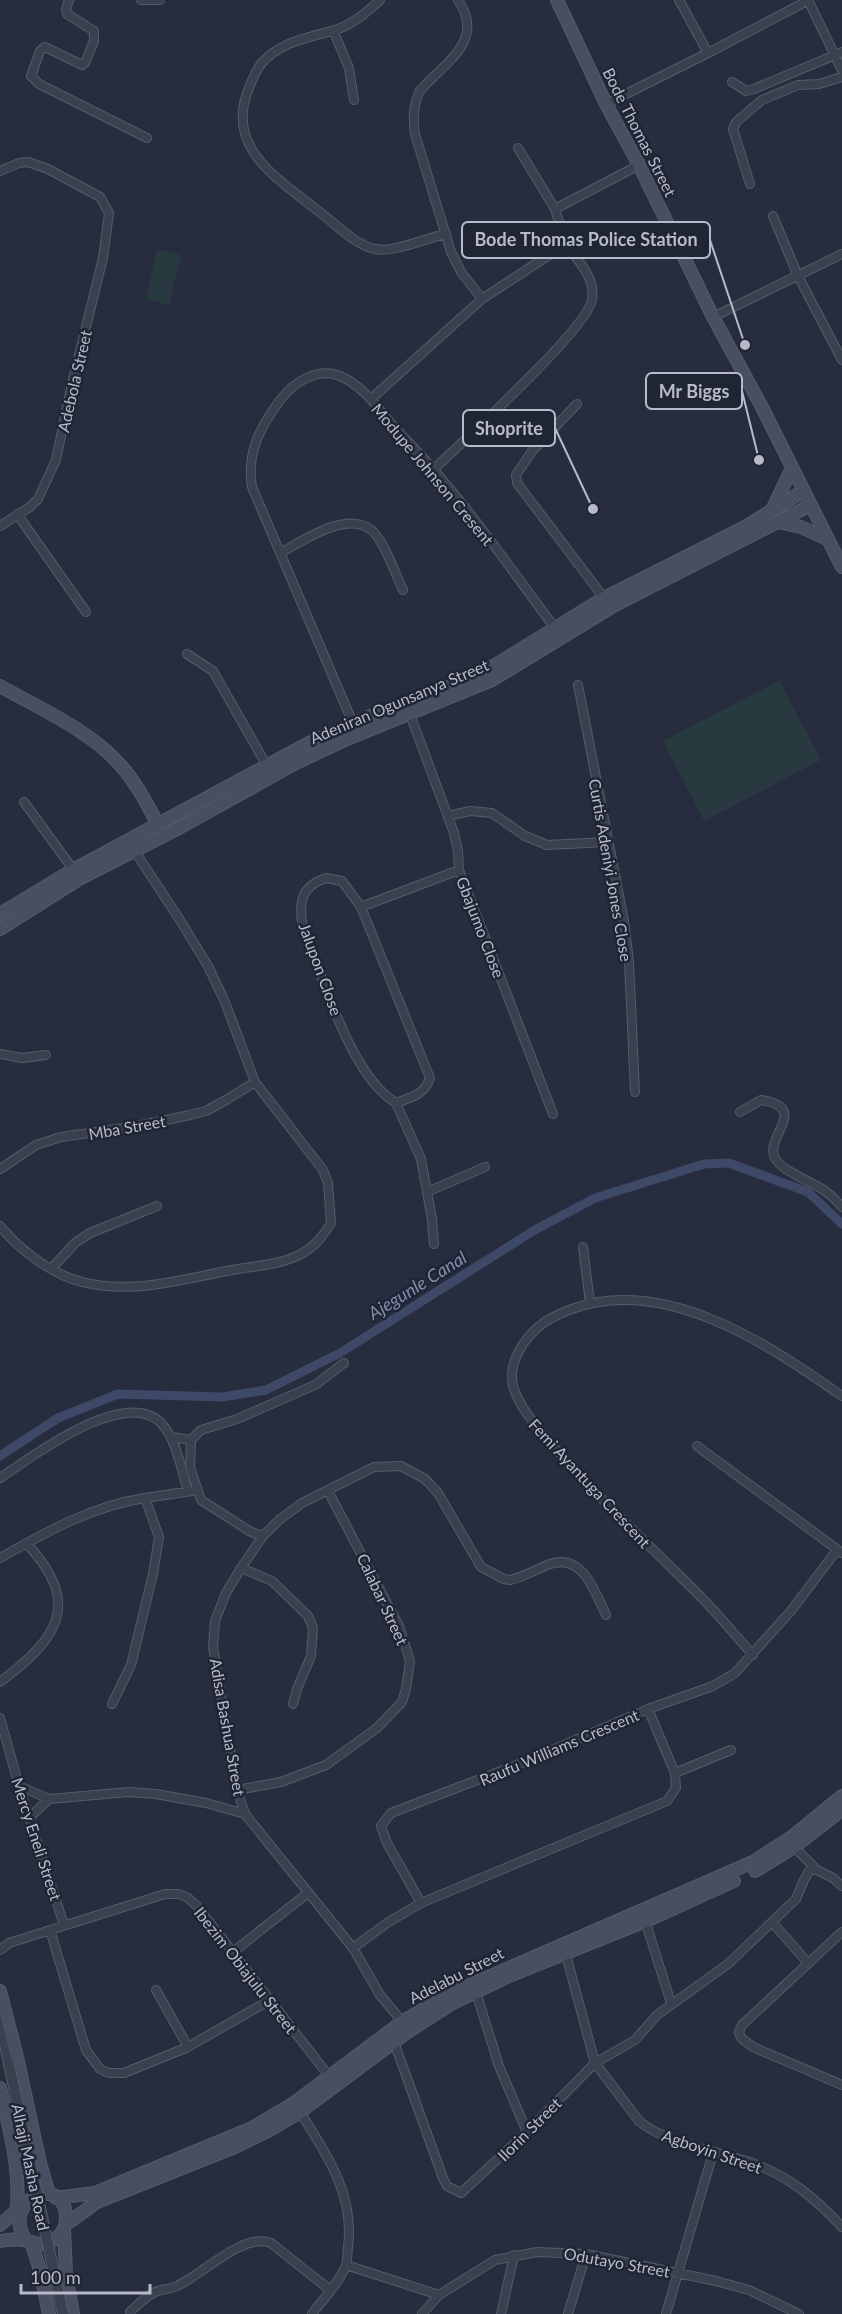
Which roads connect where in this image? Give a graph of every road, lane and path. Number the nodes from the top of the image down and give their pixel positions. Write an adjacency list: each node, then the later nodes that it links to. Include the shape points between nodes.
1 (69, 0): 17 (street, via 67,14 94,32 85,63 45,47 31,76 39,84)
2 (141, 0): 3 (street)
3 (160, 0)
4 (380, 0): 9 (street)
5 (458, 0): 24 (street, via 468,23 465,43 419,93 413,118)
6 (557, 0): 16 (main road, Bode Thomas Street)
7 (680, 0): 10 (street)
8 (809, 0): 10 (street); 11 (street)
9 (333, 30): 15 (street, via 349,68); 24 (street, via 284,47 261,64 244,105 247,143 270,172 365,246 393,249)
10 (708, 53): 16 (street)
11 (838, 54): 12 (street); 14 (street, via 754,89 746,91)
12 (842, 70)
13 (842, 77): 21 (street, via 798,85 762,100 736,122 733,129)
14 (732, 82)
15 (354, 100)
16 (606, 104): 19 (main road, Bode Thomas Street)
17 (147, 138)
18 (518, 148): 22 (street)
19 (639, 165): 22 (street); 29 (main road, Bode Thomas Street)
20 (0, 171): 37 (street, Adebola Street, via 28,162 48,169 100,198 109,213 103,258 56,460 38,499)
21 (750, 184)
22 (555, 209): 25 (street)
23 (773, 216): 27 (street)
24 (446, 234): 28 (street, via 461,272)
25 (566, 244): 28 (street); 34 (street, via 591,281 593,299 587,314 540,366)
26 (842, 254): 27 (street)
27 (798, 276): 29 (street); 30 (street)
28 (482, 299): 31 (street)
29 (713, 317): 33 (main road, Bode Thomas Street)
30 (842, 360)
31 (371, 399): 34 (street, Modupe Johnson Cresent); 41 (street, Modupe Johnson Cresent, via 338,375 324,374 289,388 265,424 253,447 250,474)
32 (578, 404): 45 (street, via 532,451 516,475 517,483)
33 (792, 468): 35 (main road, Bode Thomas Street); 38 (main road)
34 (434, 469): 47 (street, Modupe Johnson Cresent)
35 (803, 491): 36 (main road, Bode Thomas Street); 38 (main road, Adeniran Ogunsanya Street)
36 (811, 505): 38 (main road, Adeniran Ogunsanya Street); 40 (main road, Bode Thomas Street)
37 (17, 514): 39 (street, Adebola Street); 46 (street)
38 (775, 517): 40 (main road); 43 (main road, Adeniran Ogunsanya Street)
39 (0, 526)
40 (827, 539): 42 (main road, Bode Thomas Street)
41 (280, 553): 44 (street, via 330,528 351,522 360,524 378,538); 52 (street, Modupe Johnson Cresent)
42 (842, 567)
43 (646, 583): 45 (main road, Adeniran Ogunsanya Street); 51 (main road, Adeniran Ogunsanya Street, via 492,680)
44 (403, 590)
45 (604, 598): 47 (main road, Adeniran Ogunsanya Street)
46 (86, 612)
47 (555, 628): 51 (main road, Adeniran Ogunsanya Street, via 479,675)
48 (187, 654): 53 (street, via 213,671)
49 (578, 685): 57 (street, Curtis Adeniyi Jones Close)
50 (0, 686): 56 (main road, via 108,751 136,784)
51 (407, 709): 52 (main road, Adeniran Ogunsanya Street); 55 (street, Gbajumo Close)
52 (356, 729): 53 (main road, Adeniran Ogunsanya Street, via 309,743); 58 (main road, Adeniran Ogunsanya Street, via 179,828)
53 (267, 766): 56 (main road, Adeniran Ogunsanya Street)
54 (24, 802): 60 (street)
55 (448, 816): 57 (street, via 470,811 492,813 525,836 547,845); 59 (street, Gbajumo Close)
56 (158, 825): 58 (main road, Adeniran Ogunsanya Street)
57 (608, 842): 67 (street, Curtis Adeniyi Jones Close, via 629,962)
58 (131, 846): 60 (main road, Adeniran Ogunsanya Street); 66 (street, via 207,966)
59 (459, 870): 61 (street); 70 (street, Gbajumo Close)
60 (76, 875): 62 (main road, Adeniran Ogunsanya Street); 63 (main road, Adeniran Ogunsanya Street)
61 (361, 907): 68 (street, Jalupon Close, via 430,1078 420,1094); 68 (street, Jalupon Close, via 342,881 326,878 302,897 300,909 303,929 353,1052 383,1095)
62 (0, 914)
63 (0, 929)
64 (0, 1054): 65 (street, via 22,1058)
65 (46, 1055)
66 (255, 1082): 72 (street, Mba Street, via 216,1106 190,1115 61,1137 36,1145); 80 (street, via 323,1170 328,1183 331,1223 316,1244 278,1262 144,1287 83,1282)
67 (635, 1092)
68 (396, 1103): 73 (street, Jalupon Close, via 421,1159)
69 (740, 1112): 75 (street, via 761,1100 777,1104 785,1118 773,1148 774,1157 824,1190)
70 (553, 1114)
71 (485, 1167): 73 (street)
72 (0, 1169)
73 (427, 1192): 78 (street, Jalupon Close)
74 (157, 1206): 80 (street, via 90,1233)
75 (842, 1207)
76 (0, 1226): 77 (street)
77 (4, 1237): 80 (street)
78 (434, 1244)
79 (583, 1247): 81 (street)
80 (52, 1268)
81 (590, 1303): 83 (street, Femi Ayantuga Crescent, via 638,1300 686,1310 760,1342); 97 (street, Femi Ayantuga Crescent, via 557,1315 535,1330 521,1346 513,1367 513,1387 527,1415 571,1466)
82 (344, 1363): 85 (street, via 315,1385 201,1430)
83 (842, 1396)
84 (171, 1437): 85 (street); 87 (street, via 153,1416 124,1412 90,1423); 88 (street)
85 (191, 1440): 88 (street)
86 (697, 1446): 93 (street)
87 (0, 1478)
88 (192, 1490): 90 (street); 91 (street, via 201,1500)
89 (328, 1491): 91 (street, Adisa Bashua Street, via 302,1503); 96 (street, Adisa Bashua Street, via 374,1467 400,1466 412,1471 438,1493 481,1567 510,1580 560,1562 580,1567); 106 (street, Calabar Street, via 399,1626 410,1661 406,1689 402,1702 377,1728 326,1765 281,1782)
90 (145, 1498): 92 (street, via 108,1506); 99 (street, via 159,1538 131,1665)
91 (263, 1536): 95 (street, Adisa Bashua Street)
92 (26, 1543): 94 (street); 98 (street, via 55,1582 57,1617 37,1652)
93 (839, 1551): 97 (street)
94 (0, 1558)
95 (242, 1568): 100 (street, via 272,1581 308,1616 314,1628 311,1656); 106 (street, Adisa Bashua Street, via 226,1593 215,1622 213,1647)
96 (606, 1615)
97 (753, 1655): 101 (street, via 735,1673 713,1686)
98 (0, 1682)
99 (112, 1704)
100 (293, 1704)
101 (648, 1709): 104 (street, Raufu Williams Crescent); 116 (street, Raufu Williams Crescent, via 391,1814 381,1826)
102 (0, 1718): 105 (street, Mercy Eneli Street)
103 (731, 1750): 104 (street)
104 (675, 1773): 116 (street, via 676,1788 667,1802)
105 (19, 1785): 108 (street); 111 (street, Mercy Eneli Street)
106 (237, 1790): 110 (street, Adisa Bashua Street)
107 (842, 1796): 112 (main road, Adelabu Street)
108 (50, 1799): 110 (street, via 129,1792 156,1794); 111 (street)
109 (842, 1810): 112 (main road, Adelabu Street)
110 (244, 1814): 115 (street, Adisa Bashua Street)
111 (30, 1817): 119 (street, Mercy Eneli Street)
112 (794, 1842): 113 (street); 117 (main road, Adelabu Street, via 758,1869)
113 (817, 1870): 114 (street); 118 (street, Ilorin Street, via 810,1870 796,1899)
114 (842, 1886)
115 (308, 1893): 123 (street, Adisa Bashua Street); 126 (street)
116 (421, 1903): 123 (street)
117 (644, 1916): 124 (main road, Adelabu Street); 132 (street)
118 (772, 1922): 127 (street); 132 (street, Ilorin Street, via 728,1964)
119 (64, 1925): 120 (street, Ibezim Obiajulu Street); 126 (street, Ibezim Obiajulu Street, via 165,1894 179,1894 197,1906)
120 (50, 1930): 122 (street, Ibezim Obiajulu Street); 136 (street, via 79,2030 99,2069 124,2073)
121 (842, 1932): 127 (street)
122 (5, 1942): 125 (street)
123 (352, 1948): 134 (street, Adisa Bashua Street, via 380,1995)
124 (563, 1948): 128 (main road, Adelabu Street); 138 (street)
125 (0, 1950)
126 (233, 1952): 131 (street, Ibezim Obiajulu Street)
127 (807, 1962): 140 (street, via 739,2032 753,2047)
128 (474, 1987): 134 (main road, Adelabu Street, via 451,2004); 143 (street, via 499,2066)
129 (156, 1990): 136 (street)
130 (0, 1991): 145 (main road, via 40,2163)
131 (270, 2000): 136 (street); 139 (street, Ibezim Obiajulu Street)
132 (671, 2003): 138 (street, Ilorin Street, via 635,2040)
133 (0, 2020): 137 (street, Alhaji Masha Road)
134 (405, 2026): 135 (main road, Adelabu Street); 139 (main road, Adelabu Street)
135 (394, 2042): 139 (main road, Adelabu Street); 143 (street, Ilorin Street, via 447,2186 461,2193)
136 (188, 2046)
137 (3, 2062): 159 (street, Alhaji Masha Road); 160 (street, Alhaji Masha Road, bridge)
138 (595, 2063): 143 (street, Ilorin Street); 144 (street, Agboyin Street, via 648,2128)
139 (332, 2081): 142 (main road, Adelabu Street); 145 (main road, Adelabu Street, via 252,2128 95,2193)
140 (842, 2085)
141 (0, 2088): 146 (main road, via 16,2162)
142 (300, 2112): 149 (main road, Adelabu Street, via 235,2147 97,2202); 154 (street, via 339,2180 349,2212)
143 (527, 2132)
144 (713, 2153): 148 (street, Agboyin Street, via 752,2163 787,2179); 155 (street)
145 (52, 2196): 146 (main road, via 34,2193); 149 (main road, via 64,2210)
146 (16, 2209): 147 (main road); 151 (main road, via 18,2232)
147 (0, 2225)
148 (841, 2225)
149 (64, 2227): 151 (main road, via 58,2238 50,2242); 161 (main road)
150 (0, 2241): 151 (main road)
151 (28, 2241): 158 (main road, via 40,2270)
152 (586, 2254): 153 (street, Odutayo Street); 155 (street, Odutayo Street); 166 (street)
153 (514, 2255): 157 (street, Odutayo Street, via 495,2260); 165 (street)
154 (346, 2265): 156 (street); 157 (street)
155 (679, 2272): 167 (street); 168 (street, Odutayo Street, via 749,2290)
156 (330, 2290): 162 (street, via 264,2240 227,2254 177,2286 155,2292 137,2304); 163 (street)
157 (439, 2295): 164 (street, Odutayo Street)
158 (50, 2314)
159 (56, 2314)
160 (63, 2314)
161 (73, 2314)
162 (131, 2314)
163 (312, 2314)
164 (422, 2314)
165 (501, 2314)
166 (568, 2314)
167 (666, 2314)
168 (799, 2314)

